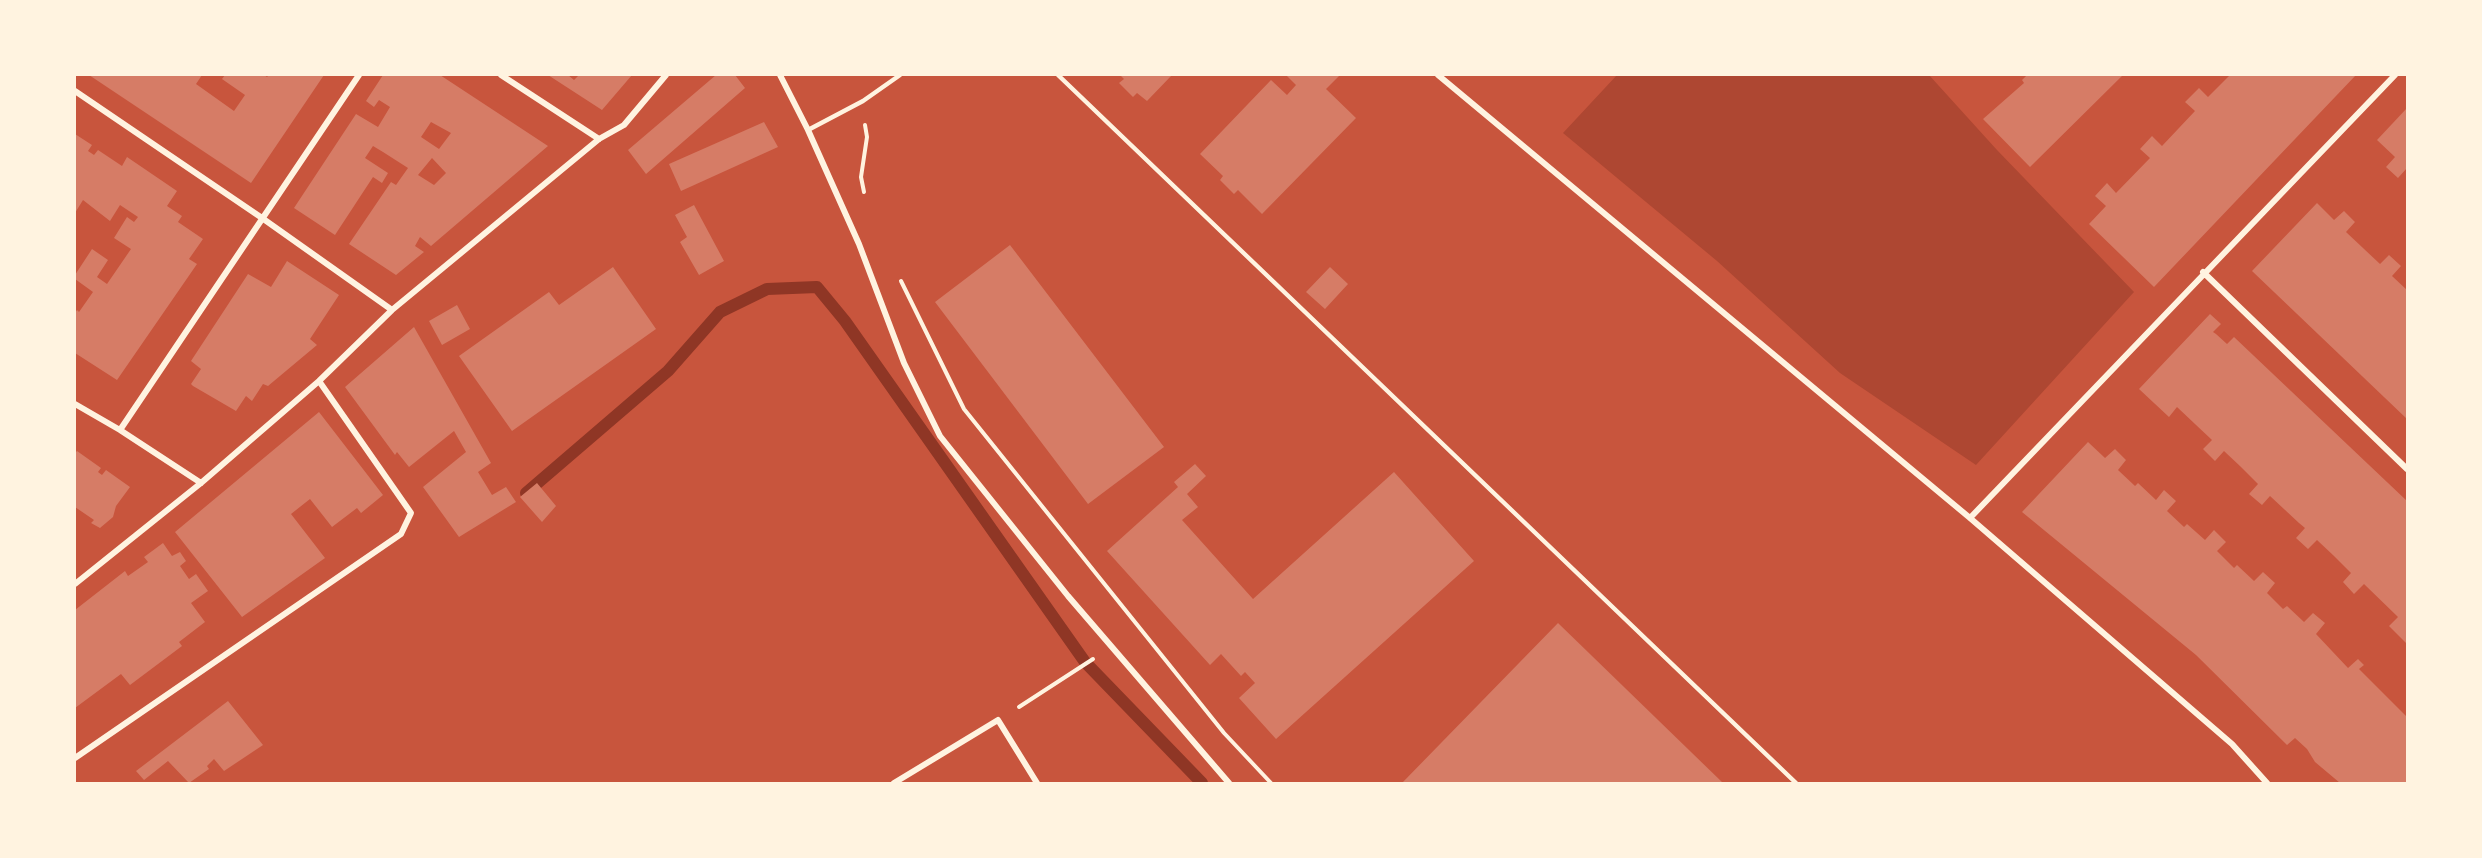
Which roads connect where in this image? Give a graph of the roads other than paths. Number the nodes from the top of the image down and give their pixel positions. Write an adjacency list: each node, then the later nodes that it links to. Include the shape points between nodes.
1 (359, 75): 12 (street)
2 (501, 75): 11 (street)
3 (666, 75): 11 (street, via 624,125)
4 (780, 75): 10 (street)
5 (900, 75): 10 (lane)
6 (1058, 75): 26 (lane)
7 (1438, 75): 20 (street)
8 (2395, 75): 13 (street)
9 (75, 91): 12 (street)
10 (808, 130): 25 (street, via 859,244 904,363 940,436 1068,596)
11 (599, 139): 14 (street)
12 (262, 218): 14 (street); 17 (street)
13 (2204, 272): 18 (street); 20 (street)
14 (392, 310): 15 (street)
15 (319, 381): 19 (street); 22 (street, via 411,513 401,534)
16 (75, 404): 17 (street)
17 (120, 430): 19 (street)
18 (2407, 469)
19 (201, 483): 21 (street)
20 (1970, 518): 27 (street, via 2232,744)
21 (75, 584)
22 (75, 759)
23 (894, 783): 24 (street, via 998,720)
24 (1037, 783)
25 (1229, 783)
26 (1796, 783)
27 (2267, 783)

